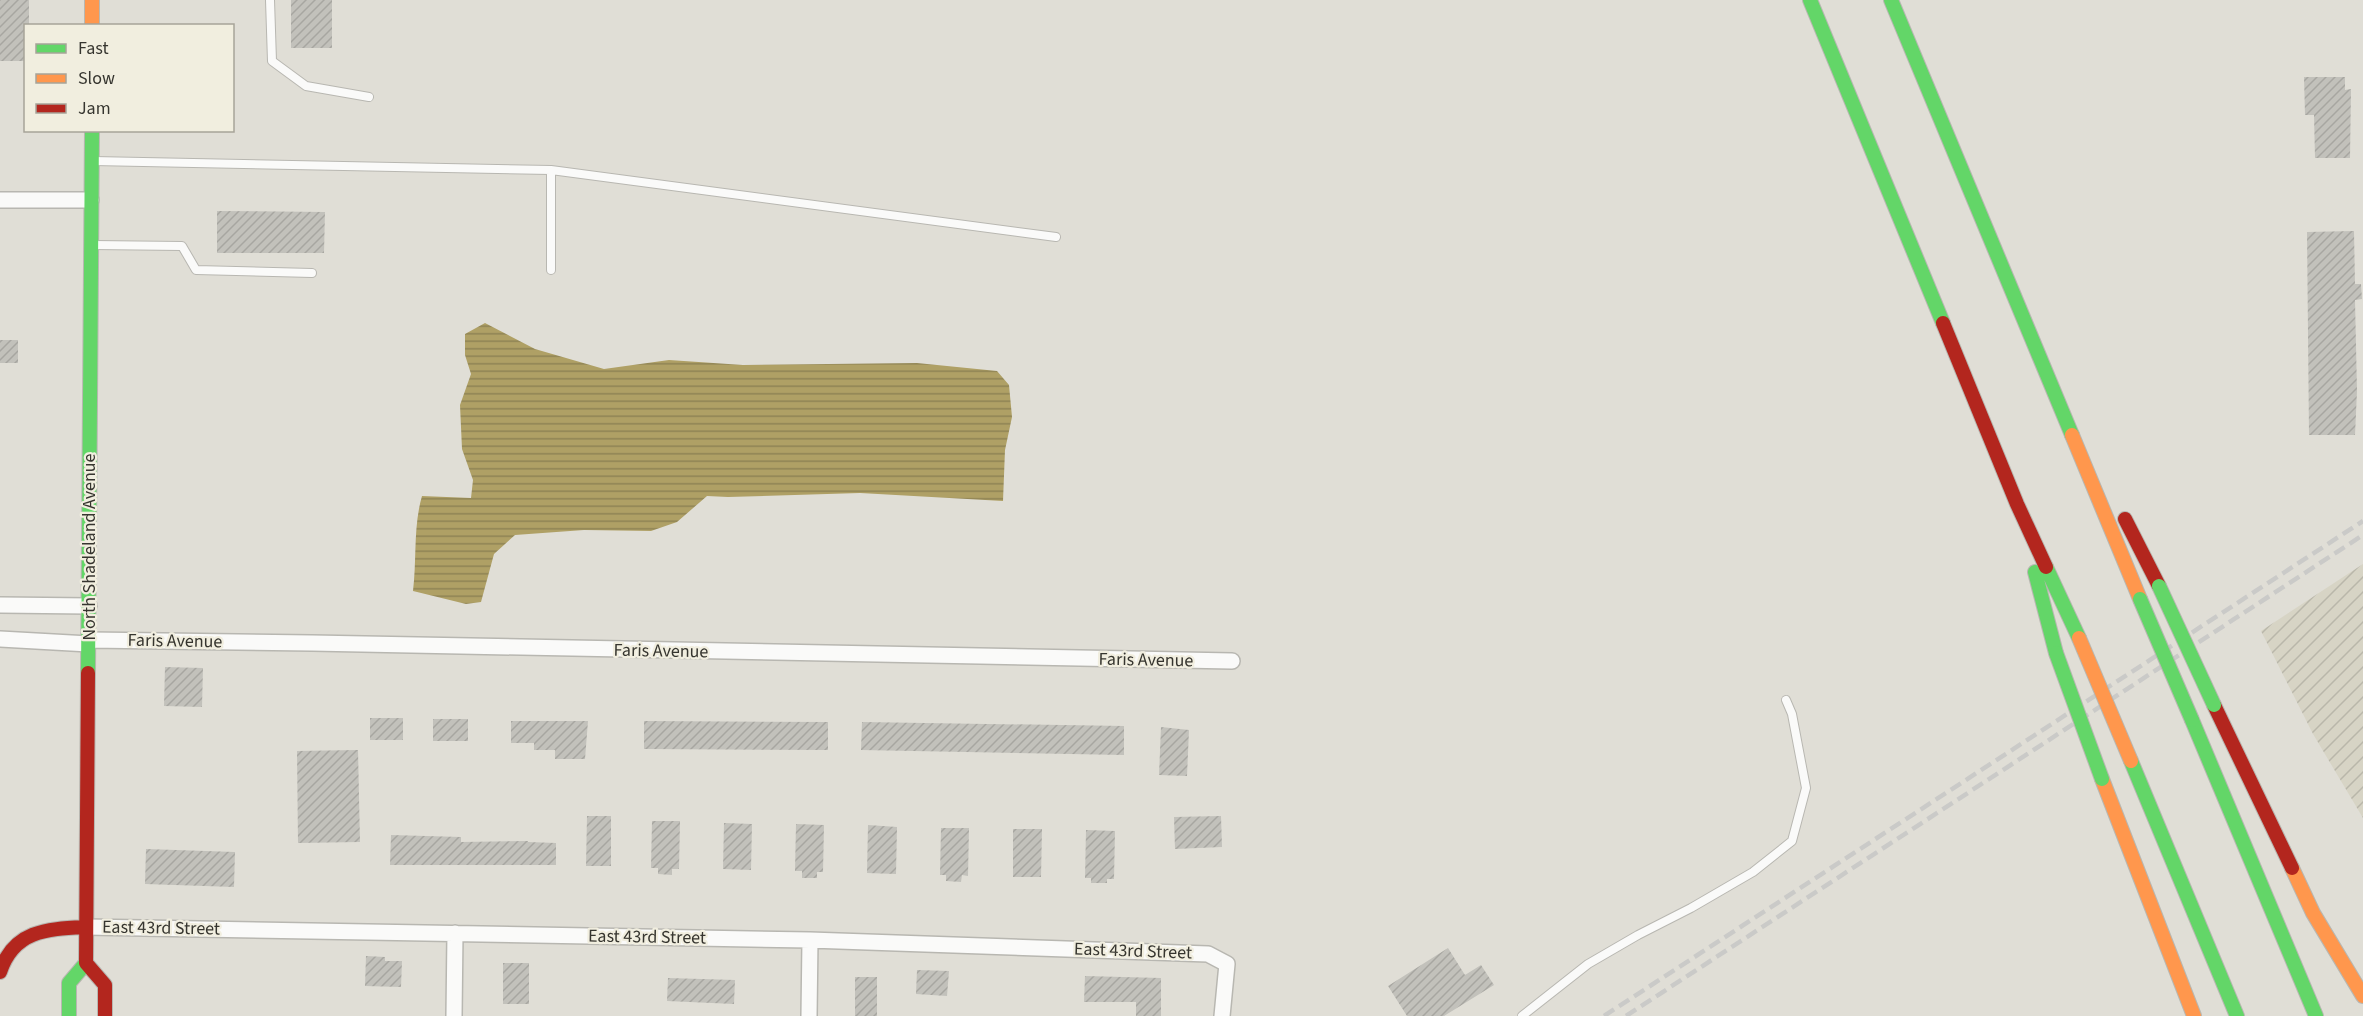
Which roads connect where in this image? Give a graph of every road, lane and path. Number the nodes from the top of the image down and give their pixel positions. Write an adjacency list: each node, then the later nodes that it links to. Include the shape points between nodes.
1 (92, 0): 5 (main road)
2 (270, 0): 6 (lane, via 272,61 306,87)
3 (1810, 0): 18 (main road)
4 (1891, 0): 16 (main road)
5 (92, 24)
6 (369, 97)
7 (92, 132): 8 (main road, North Shadeland Avenue)
8 (92, 161): 9 (lane); 11 (main road, North Shadeland Avenue)
9 (550, 170): 12 (lane); 14 (lane)
10 (0, 200): 11 (street)
11 (91, 200): 13 (main road, North Shadeland Avenue)
12 (1056, 237)
13 (91, 245): 15 (lane, via 182,246 196,270); 21 (main road, North Shadeland Avenue)
14 (551, 270)
15 (312, 273)
16 (2030, 331): 17 (main road); 40 (main road, bridge)
17 (2110, 490)
18 (2018, 504): 38 (main road, bridge, via 2056,653); 39 (main road, bridge, via 2079,638)
19 (2121, 512): 31 (main road, bridge, via 2313,913)
20 (0, 605): 21 (street)
21 (89, 606): 23 (main road, North Shadeland Avenue)
22 (0, 639): 23 (street, Faris Avenue)
23 (89, 642): 24 (street, Faris Avenue); 26 (main road, North Shadeland Avenue)
24 (1232, 661)
25 (1786, 700): 37 (lane, via 1802,756 1806,788 1792,841 1753,872 1588,964)
26 (86, 927): 27 (street, East 43rd Street); 29 (main road, North Shadeland Avenue); 30 (main road, via 36,932 9,951)
27 (455, 933): 28 (street, East 43rd Street); 34 (street)
28 (810, 940): 35 (street); 36 (street, East 43rd Street, via 1208,954 1227,964)
29 (86, 963): 32 (main road, via 69,983); 33 (main road, via 105,985)
30 (0, 972)
31 (2363, 996)
32 (69, 1016)
33 (105, 1016)
34 (454, 1016)
35 (809, 1016)
36 (1222, 1016)
37 (1522, 1016)
38 (2194, 1016)
39 (2237, 1016)
40 (2316, 1016)

